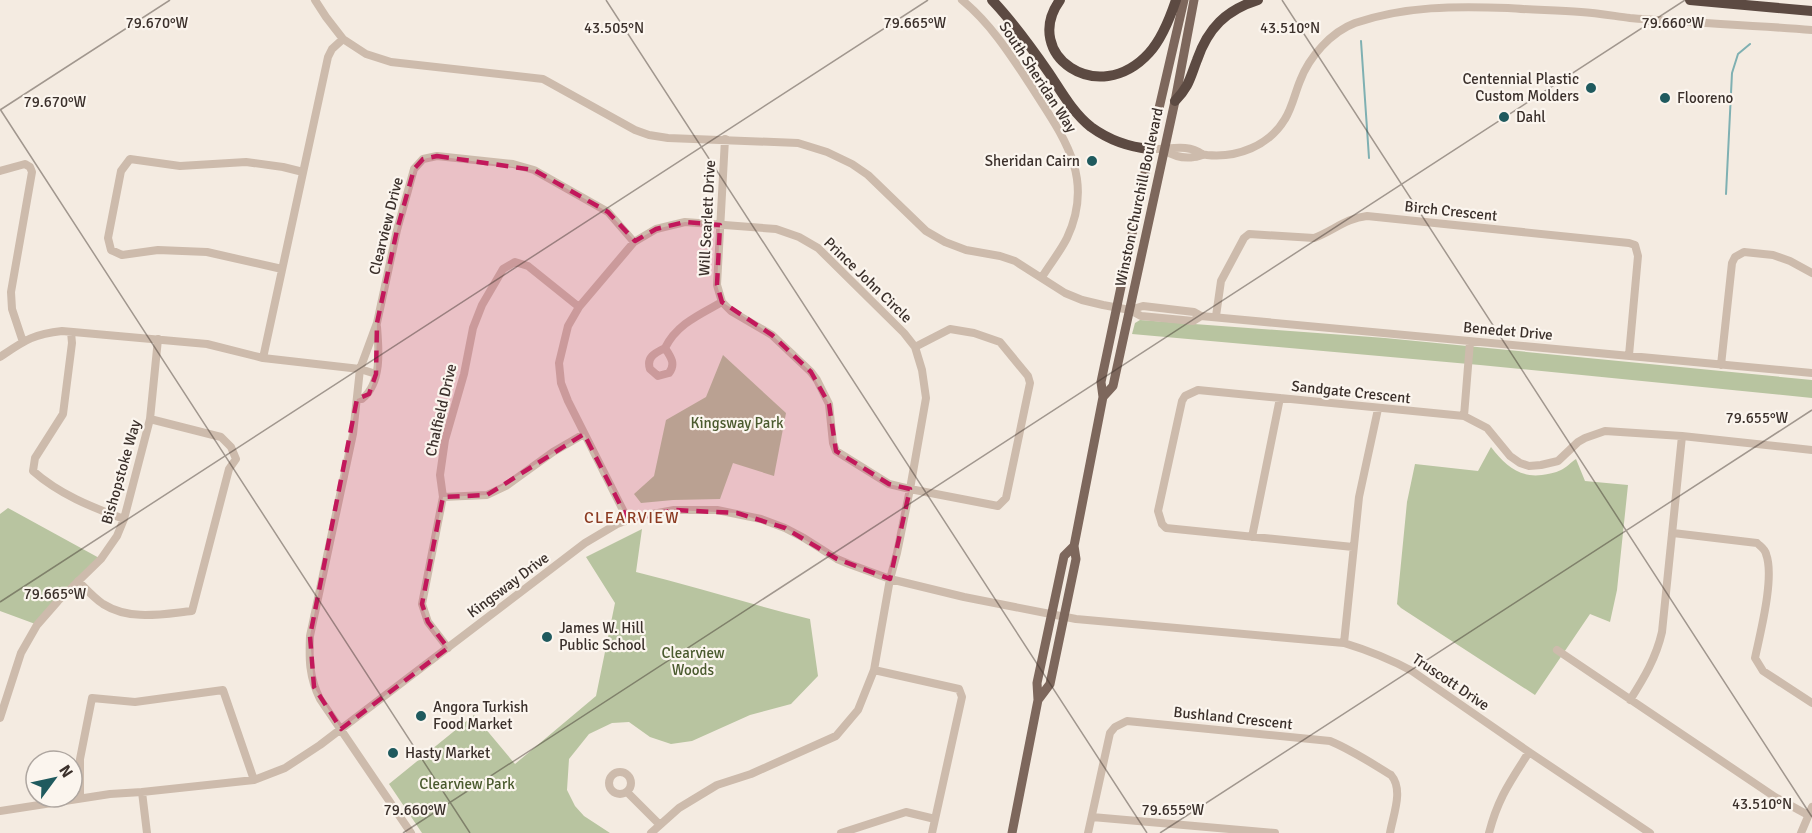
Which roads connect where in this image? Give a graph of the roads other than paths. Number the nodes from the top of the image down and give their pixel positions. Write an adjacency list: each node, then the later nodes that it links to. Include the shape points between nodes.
1 (315, 0): 12 (street)
2 (962, 0): 23 (street, South Sheridan Way, via 1011,54 1058,127 1073,161 1077,191 1073,220 1065,242)
3 (992, 0): 15 (highway, via 1089,125 1116,142)
4 (1060, 0): 5 (highway, via 1052,11 1048,28 1052,45 1069,66 1085,75 1106,78 1124,72 1148,54)
5 (1176, 0)
6 (1184, 0): 15 (main road, Winston Churchill Boulevard)
7 (1194, 0): 13 (main road, Winston Churchill Boulevard)
8 (1258, 0): 13 (highway, via 1237,8 1217,24 1202,46 1185,90)
9 (1690, 0): 10 (highway)
10 (1812, 11)
11 (1812, 30): 16 (street, via 1485,7 1394,12 1350,25 1330,38 1301,77 1286,118 1260,144 1236,154 1202,154 1194,158 1174,156)
12 (343, 39): 14 (street, Benedet Drive, via 366,54 391,62 543,79 649,135); 18 (street, via 328,57)
13 (1175, 101): 16 (main road, Winston Churchill Boulevard)
14 (725, 139): 19 (street, Will Scarlett Drive); 23 (street, Benedet Drive, via 798,143 826,152 868,175 926,231 945,242 1015,261)
15 (1150, 149): 16 (street); 26 (main road, Winston Churchill Boulevard)
16 (1164, 150): 27 (main road, Winston Churchill Boulevard)
17 (0, 171): 32 (street, via 25,164 32,172 11,292)
18 (303, 172): 21 (street); 21 (street, via 246,162 180,166 130,159 121,171 108,238 111,250 122,255 158,250 207,252)
19 (720, 225): 20 (street, Prince John Circle, via 685,222 656,229); 24 (street, Will Scarlett Drive, via 717,285); 34 (street, Prince John Circle, via 776,229 819,248)
20 (634, 242): 25 (street, Prince John Circle); 29 (street, Clearview Drive, via 608,212 534,170 437,156 423,159 414,169)
21 (282, 269): 38 (street)
22 (1812, 273): 39 (street, via 1773,255 1744,252 1735,257)
23 (1042, 277): 26 (street, Benedet Drive, via 1070,296)
24 (722, 302): 35 (street, via 680,328); 52 (street, via 772,335 812,372 829,404 836,451 889,484)
25 (579, 307): 49 (street, Prince John Circle, via 568,326 559,363 561,383); 53 (street, Chalfield Drive, via 528,266 515,262 502,269 473,328 445,440 440,475)
26 (1116, 308): 27 (street, Benedet Drive); 43 (main road, Winston Churchill Boulevard, via 1101,382)
27 (1130, 310): 28 (street, Benedet Drive, via 1143,306); 43 (main road, Winston Churchill Boulevard, via 1113,387)
28 (1216, 316): 33 (street, Benedet Drive); 36 (street, Birch Crescent, via 1221,281 1249,234 1314,238 1354,217 1367,216 1635,245 1638,256)
29 (377, 323): 40 (street, Clearview Drive); 42 (street, Clearview Drive)
30 (71, 332): 31 (street); 32 (street, via 40,334); 54 (street, via 63,414 35,458 33,471 49,485 92,508)
31 (158, 339): 38 (street, via 207,344); 48 (street, Bishopstoke Way)
32 (23, 342): 37 (street)
33 (1470, 342): 36 (street, Benedet Drive); 47 (street)
34 (915, 347): 52 (street, Prince John Circle, via 927,398); 52 (street, via 950,329 974,333 1000,342 1030,383 1006,498 998,506)
35 (666, 348)
36 (1629, 355): 39 (street, Benedet Drive)
37 (0, 357)
38 (263, 358): 40 (street)
39 (1722, 364): 41 (street, Benedet Drive)
40 (360, 369): 42 (street); 45 (street, Clearview Drive)
41 (1812, 373)
42 (376, 374): 45 (street, Clearview Drive, via 369,394)
43 (1103, 397): 58 (main road, Winston Churchill Boulevard)
44 (1280, 398): 46 (street, Sandgate Crescent); 57 (street); 57 (street, Sandgate Crescent, via 1198,390 1185,396 1158,512 1166,528)
45 (357, 399): 72 (street, Clearview Drive, via 310,636 309,662 314,687)
46 (1378, 409): 47 (street, Sandgate Crescent); 59 (street, via 1359,497)
47 (1464, 416): 50 (street, Sandgate Crescent, via 1487,428 1510,456 1529,466 1558,461 1573,445 1605,431)
48 (150, 419): 54 (street, Bishopstoke Way); 61 (street, via 221,437 236,459 229,469 192,611 139,616 120,611 104,604)
49 (584, 434): 53 (street, via 487,495); 55 (street, Prince John Circle)
50 (1682, 436): 51 (street, Sandgate Crescent); 56 (street)
51 (1812, 450)
52 (910, 489): 60 (street, Prince John Circle)
53 (443, 498): 65 (street, Chalfield Drive, via 422,604 428,622)
54 (124, 519): 61 (street, Bishopstoke Way, via 106,551)
55 (628, 520): 60 (street, Kingsway Drive, via 674,510 737,513 785,528 837,559); 65 (street, Kingsway Drive, via 585,543)
56 (1673, 533): 69 (street, via 1659,646); 70 (street, via 1757,543 1763,548 1768,557 1768,589 1755,658 1763,671)
57 (1252, 537): 59 (street, Sandgate Crescent)
58 (1074, 546): 62 (main road, Winston Churchill Boulevard, via 1064,555); 63 (main road, Winston Churchill Boulevard, via 1076,559)
59 (1353, 547): 64 (street)
60 (890, 579): 62 (street, Kingsway Drive); 67 (street, Prince John Circle)
61 (78, 581): 71 (street, Bishopstoke Way, via 37,625 21,653)
62 (1051, 614): 63 (street, Kingsway Drive); 68 (main road, Winston Churchill Boulevard, via 1036,683)
63 (1064, 616): 64 (street, Truscott Drive); 68 (main road, Winston Churchill Boulevard, via 1050,684)
64 (1344, 643): 74 (street, Truscott Drive, via 1412,670)
65 (448, 648): 72 (street, Kingsway Drive)
66 (1557, 650): 69 (street)
67 (874, 670): 84 (street, via 959,689 962,697); 85 (street, Prince John Circle, via 858,710 836,736 717,785 679,808)
68 (1038, 700): 91 (main road, Winston Churchill Boulevard)
69 (1630, 700): 82 (street, via 1775,798)
70 (1812, 704)
71 (0, 718)
72 (341, 729): 75 (street, Kingsway Drive, via 285,768); 87 (street, Clearview Drive)
73 (82, 749): 75 (street, via 92,698 135,702 223,690)
74 (1530, 752): 95 (street, via 1503,792); 96 (street, Truscott Drive)
75 (254, 780): 76 (street, Kingsway Drive)
76 (142, 792): 78 (street, Kingsway Drive); 86 (street)
77 (627, 792): 85 (street)
78 (84, 798)
79 (24, 807): 81 (street, Kingsway Drive)
80 (1812, 807): 82 (street)
81 (0, 811)
82 (1808, 815): 97 (street)
83 (1092, 817): 92 (street, Bushland Crescent); 93 (street); 94 (street, Bushland Crescent, via 1110,733 1127,721 1330,741 1395,780 1398,792)
84 (935, 819): 89 (street, via 906,812); 90 (street)
85 (660, 825): 88 (street, Prince John Circle)
86 (147, 833)
87 (411, 833)
88 (651, 833)
89 (841, 833)
90 (932, 833)
91 (1012, 833)
92 (1088, 833)
93 (1275, 833)
94 (1390, 833)
95 (1490, 833)
96 (1650, 833)
97 (1801, 833)

